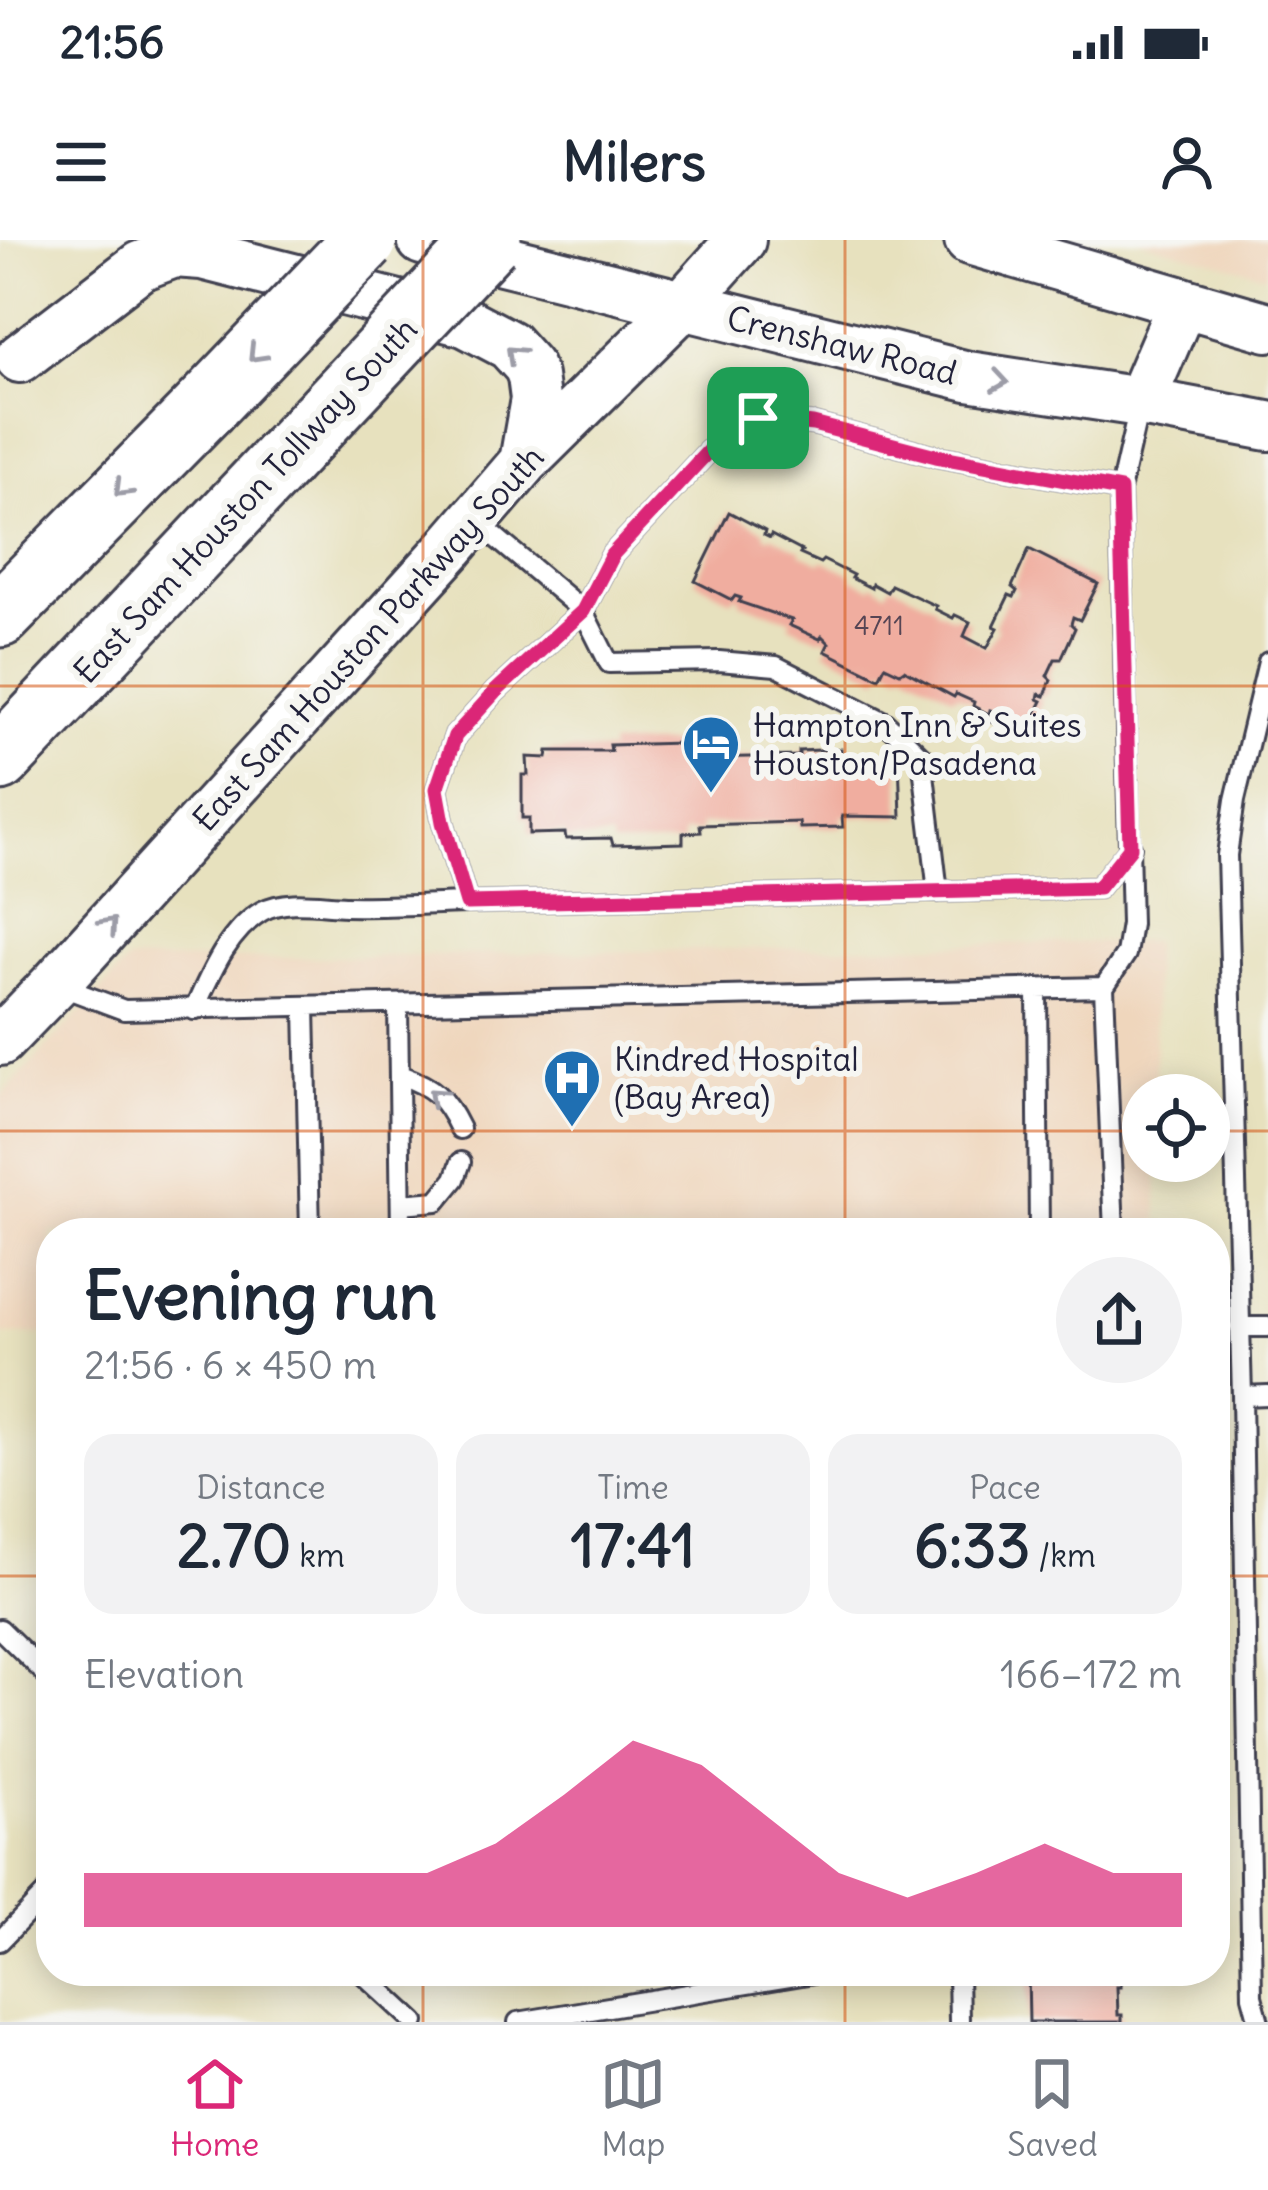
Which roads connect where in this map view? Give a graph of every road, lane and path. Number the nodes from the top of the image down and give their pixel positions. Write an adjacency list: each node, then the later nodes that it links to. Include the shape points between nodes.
1 (118, 240): 10 (main road)
2 (365, 240): 17 (highway, one-way to 17, bridge)
3 (422, 240): 8 (main road, Crenshaw Road)
4 (489, 240): 19 (highway, East Sam Houston Tollway South, bridge)
5 (741, 240): 8 (main road, East Sam Houston Parkway South)
6 (969, 240): 7 (main road)
7 (1183, 302): 9 (main road); 11 (main road)
8 (682, 306): 11 (main road, Crenshaw Road, one-way to 11, via 968,376); 13 (main road, East Sam Houston Parkway South)
9 (1268, 327)
10 (10, 368): 13 (main road, one-way to 10, via 535,399 532,376 509,345 465,322 202,255 174,253 140,266)
11 (1140, 402): 12 (main road, Crenshaw Road); 14 (lane)
12 (1268, 425)
13 (524, 462): 15 (main road, East Sam Houston Parkway South)
14 (1120, 490): 16 (lane, via 758,418 728,430 612,555); 20 (lane)
15 (475, 520): 16 (lane); 23 (main road, East Sam Houston Parkway South, one-way to 15)
16 (583, 611): 21 (lane, via 609,663 776,666 884,722 922,758); 22 (lane, via 455,736 437,789)
17 (0, 615)
18 (1268, 662): 38 (lane, via 1227,855)
19 (0, 759)
20 (1130, 848): 21 (lane, via 1098,888); 24 (lane, via 1126,954)
21 (938, 892): 22 (lane)
22 (467, 903): 28 (lane, via 265,909 236,933)
23 (55, 984): 28 (lane, via 124,1010); 29 (main road, East Sam Houston Parkway South)
24 (1104, 987): 25 (lane); 37 (lane)
25 (1037, 988): 26 (lane); 36 (lane)
26 (398, 1005): 27 (lane); 30 (lane)
27 (305, 1007): 28 (lane); 34 (lane)
28 (194, 1010)
29 (0, 1041)
30 (400, 1075): 31 (lane, one-way to 30, via 429,1085); 33 (lane)
31 (460, 1130)
32 (461, 1162): 33 (lane, via 437,1201)
33 (401, 1204): 35 (lane)
34 (310, 1218)
35 (401, 1218)
36 (1039, 1218)
37 (1113, 1218)
38 (1238, 1327): 39 (lane); 41 (lane)
39 (1268, 1327)
40 (1268, 1395): 41 (lane)
41 (1242, 1396): 52 (lane)
42 (0, 1629): 43 (lane)
43 (36, 1664)
44 (36, 1904): 45 (lane)
45 (0, 1941)
46 (376, 1986): 49 (lane)
47 (735, 1986): 50 (lane)
48 (958, 1986): 51 (lane)
49 (415, 2022)
50 (518, 2022)
51 (959, 2022)
52 (1258, 2022)

